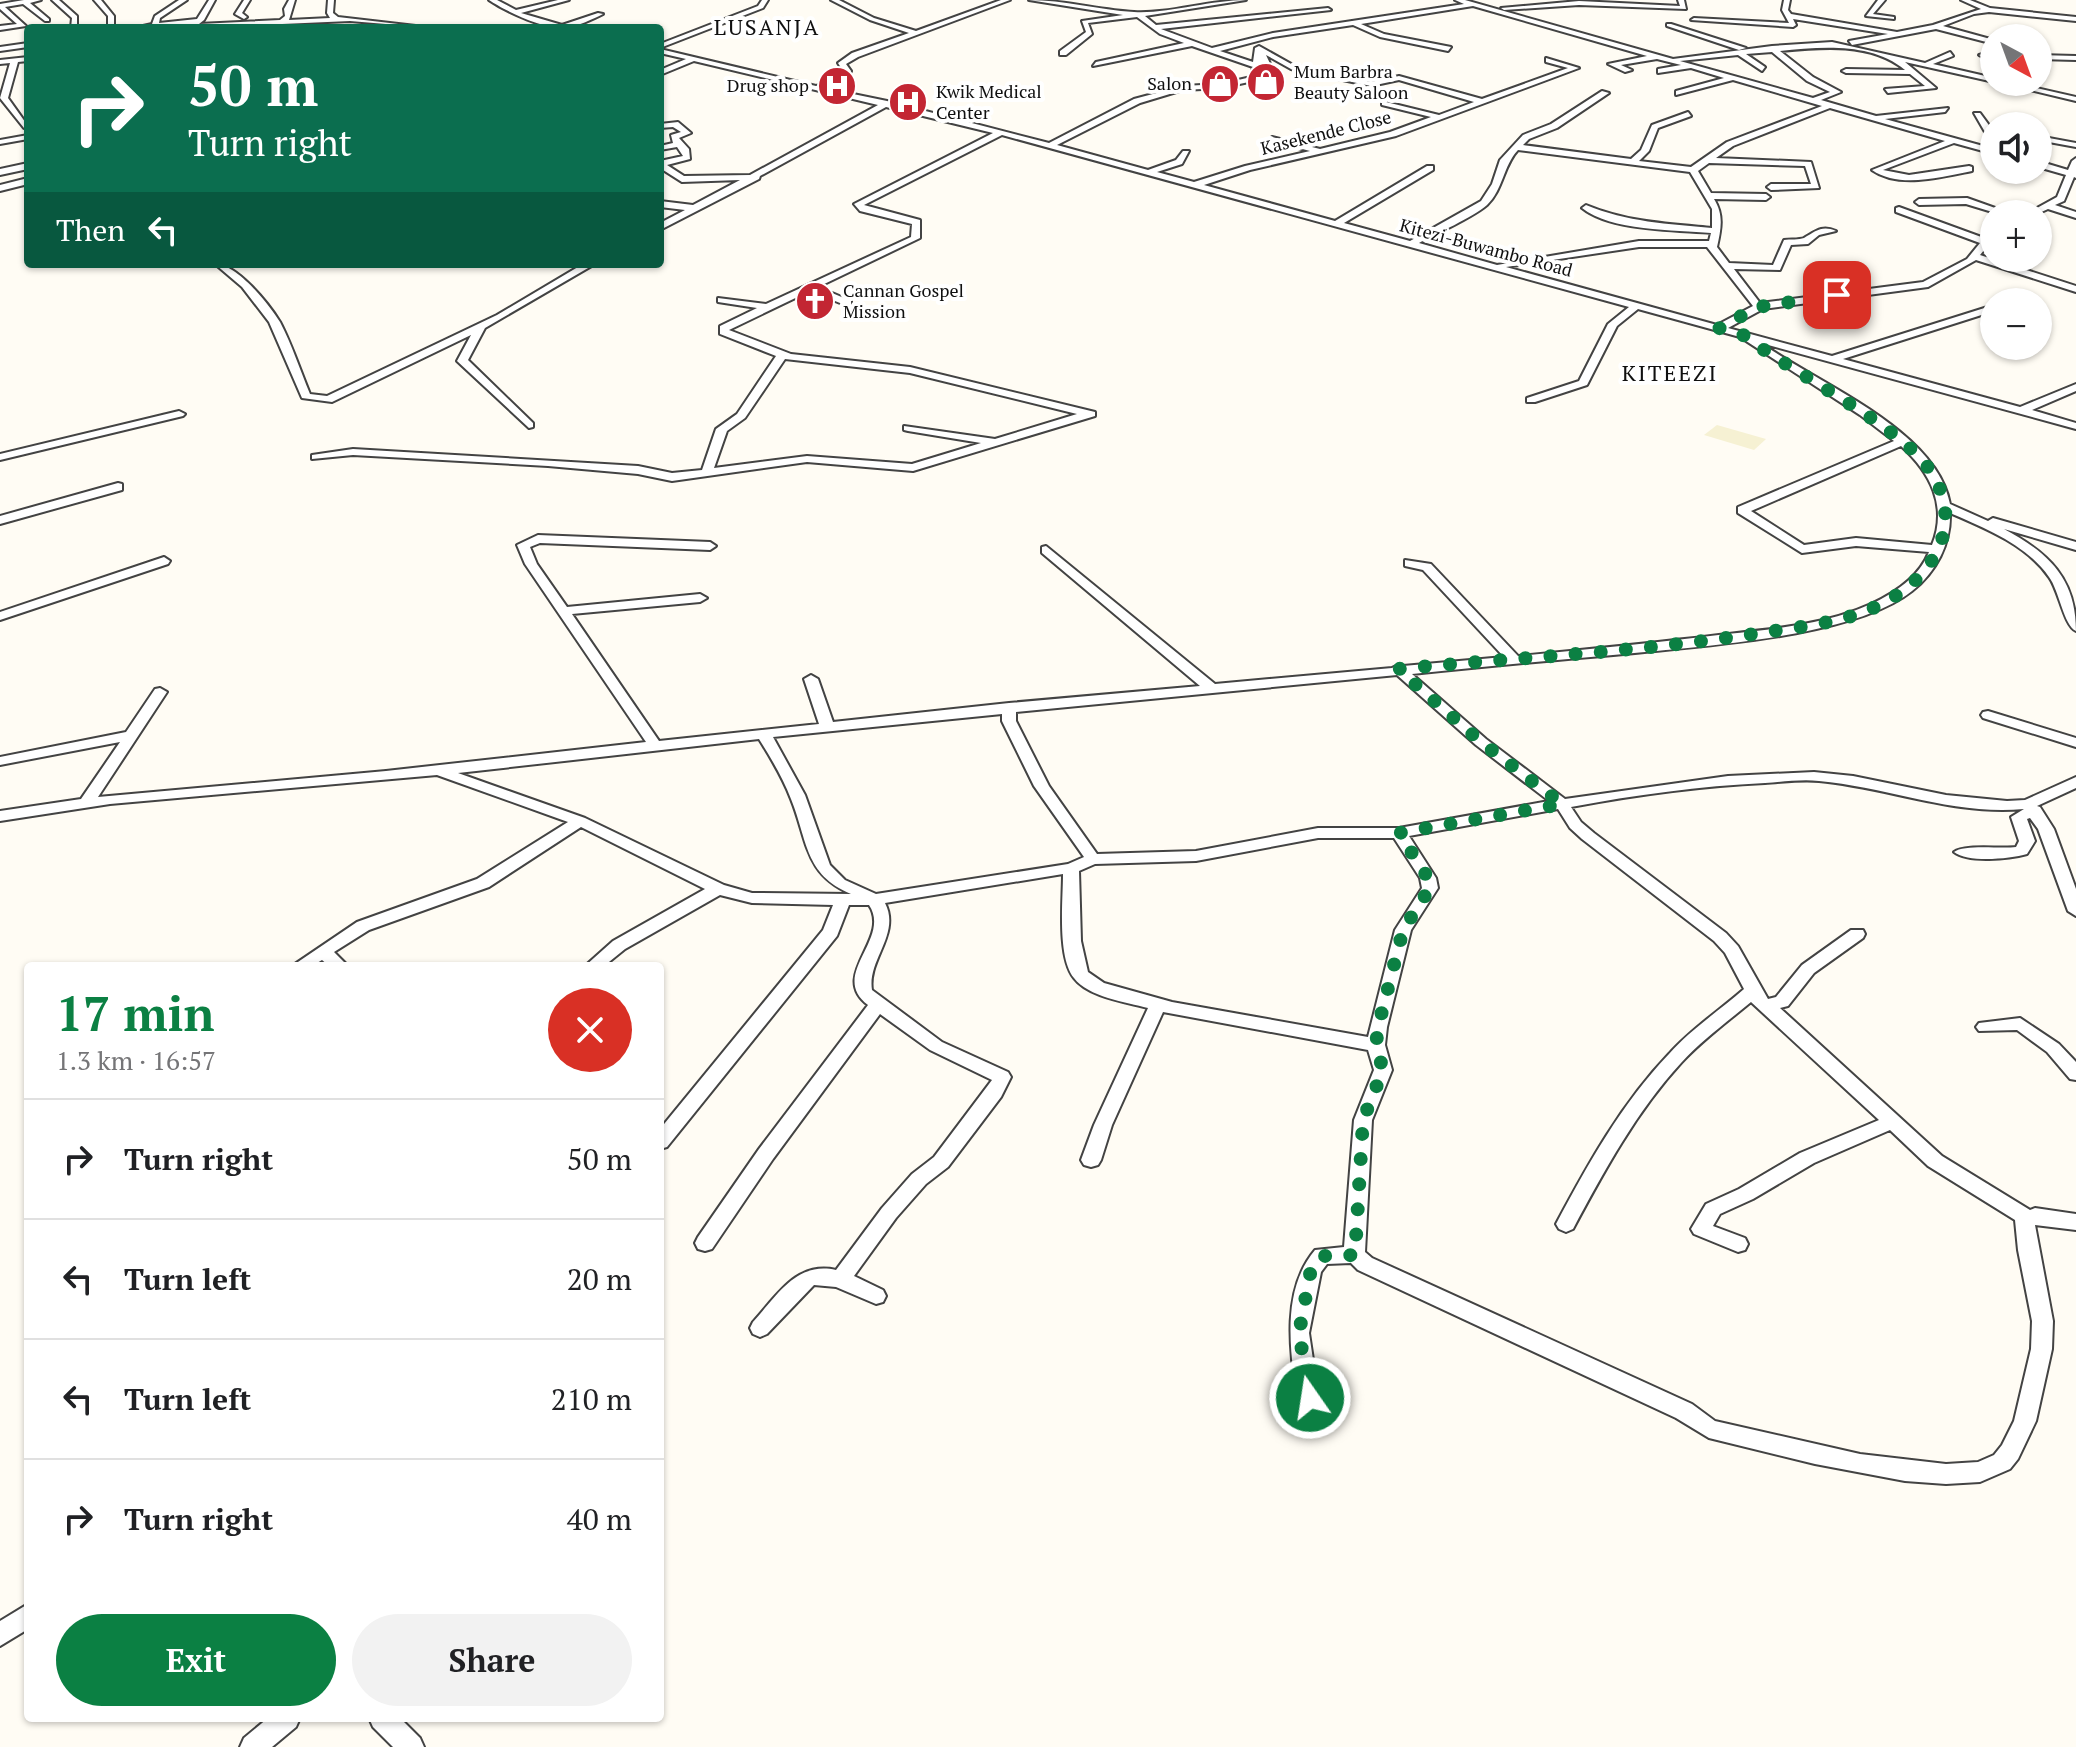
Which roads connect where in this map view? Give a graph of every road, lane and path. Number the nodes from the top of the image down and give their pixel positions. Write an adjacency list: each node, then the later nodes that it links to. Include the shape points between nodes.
1 (38, 0): 21 (street)
2 (55, 0): 40 (street, via 75,17)
3 (97, 0): 41 (street, via 111,16)
4 (184, 0): 42 (street, via 157,17)
5 (212, 0): 43 (street, via 202,19)
6 (247, 0): 34 (street, via 238,14)
7 (292, 0): 44 (street, via 288,17)
8 (331, 0): 38 (street, via 330,13)
9 (492, 0): 29 (street)
10 (566, 0): 29 (street)
11 (765, 0): 65 (street, via 761,7)
12 (834, 0): 56 (street)
13 (1007, 0): 56 (street)
14 (1032, 0): 31 (street)
15 (1243, 0): 31 (street)
16 (1458, 0): 25 (street)
17 (1681, 0): 23 (street, via 1684,8)
18 (1787, 0): 33 (street)
19 (1882, 0): 35 (street, via 1868,15)
20 (1964, 0): 28 (street)
21 (24, 2): 37 (street); 55 (street, via 0,6 23,24)
22 (1600, 2): 23 (street); 26 (street)
23 (1650, 3)
24 (2025, 3): 32 (street)
25 (1472, 4): 26 (street); 53 (street)
26 (1487, 9): 76 (street)
27 (1328, 10): 52 (street)
28 (1989, 10): 32 (street); 54 (street)
29 (515, 12): 48 (street)
30 (600, 14): 49 (street)
31 (1140, 15): 52 (street); 74 (street, via 1083,22 1090,33)
32 (2029, 15): 36 (street)
33 (1789, 16): 51 (street); 57 (street)
34 (244, 17)
35 (1892, 18)
36 (2076, 19)
37 (47, 20)
38 (336, 20): 45 (street); 46 (street); 47 (street)
39 (1694, 20): 51 (street)
40 (74, 24)
41 (111, 24)
42 (155, 24)
43 (193, 24)
44 (279, 24)
45 (302, 24)
46 (330, 24)
47 (383, 24)
48 (555, 24)
49 (573, 24)
50 (1669, 25): 72 (street)
51 (1793, 25): 62 (street, via 1789,34)
52 (1155, 27): 61 (street)
53 (1327, 27): 69 (street, via 1359,24 1382,36); 71 (street)
54 (1937, 27): 57 (street); 60 (street)
55 (0, 28)
56 (916, 33): 97 (street, via 846,59 846,74)
57 (1904, 34): 63 (street)
58 (24, 36): 59 (street)
59 (0, 38)
60 (1980, 38)
61 (1191, 44): 71 (street); 86 (street)
62 (1799, 45): 63 (street); 67 (street)
63 (1837, 45): 79 (street)
64 (24, 46): 68 (street)
65 (664, 47)
66 (1259, 48): 71 (street, via 1269,70); 104 (street, via 1291,67 1371,84 1399,78); 125 (street, via 1255,78 1137,101)
67 (1772, 48): 72 (street); 103 (street, via 1810,79 1837,92)
68 (0, 49)
69 (1448, 49)
70 (664, 50): 78 (street, Kitezi-Buwambo Road)
71 (1213, 50)
72 (1751, 50): 73 (street)
73 (1738, 52): 82 (street); 89 (street)
74 (1063, 53)
75 (1950, 54): 87 (street)
76 (1660, 56): 82 (street); 90 (street, via 1612,64)
77 (2052, 57): 80 (street)
78 (695, 58): 91 (street); 97 (street, Kitezi-Buwambo Road)
79 (1895, 58): 87 (street); 94 (street)
80 (2076, 58)
81 (24, 59): 83 (street)
82 (1672, 59): 88 (street)
83 (15, 60): 85 (street); 108 (street, via 4,98)
84 (1549, 60): 104 (street, Kasekende Close, via 1575,68)
85 (0, 62)
86 (1096, 64)
87 (1928, 64): 96 (street)
88 (1692, 66): 92 (street); 95 (street)
89 (1762, 69)
90 (1628, 70)
91 (664, 71)
92 (1661, 71)
93 (1846, 71): 94 (street)
94 (1910, 72): 98 (street, via 1933,90)
95 (1734, 77): 100 (street); 103 (street)
96 (1980, 77)
97 (819, 87): 105 (street, Kitezi-Buwambo Road)
98 (1888, 91)
99 (1605, 93): 128 (street)
100 (1679, 93)
101 (2052, 94): 102 (street)
102 (2076, 99)
103 (1815, 100): 107 (street)
104 (1483, 102): 113 (street, Kasekende Close)
105 (887, 103): 118 (street, Kitezi-Buwambo Road); 145 (street)
106 (1385, 103): 113 (street)
107 (1831, 105): 114 (street); 132 (street, via 1730,144)
108 (12, 109): 110 (street); 117 (street)
109 (1945, 110): 114 (street)
110 (0, 111)
111 (1688, 114): 133 (street, via 1655,127 1645,151)
112 (1977, 115): 115 (street)
113 (1440, 117): 130 (street, Kasekende Close)
114 (1874, 117): 121 (street)
115 (1980, 119)
116 (664, 125): 124 (street, via 687,130 674,137)
117 (24, 126)
118 (1001, 132): 125 (street, Kitezi-Buwambo Road); 174 (street, via 858,204 914,221 918,234)
119 (24, 138): 123 (street)
120 (1275, 139): 130 (street)
121 (1953, 141): 129 (street); 140 (street, via 1876,170 1905,177)
122 (2052, 141): 126 (street)
123 (0, 142)
124 (678, 144): 127 (street); 135 (street, via 687,157)
125 (1051, 145): 143 (street, Kitezi-Buwambo Road)
126 (2076, 145)
127 (664, 147)
128 (1516, 147): 133 (street); 166 (street, via 1484,203)
129 (1980, 148)
130 (1321, 151): 147 (street, Kasekende Close)
131 (1186, 153): 143 (street, via 1179,162)
132 (1706, 160): 141 (street); 148 (street, via 1808,164 1816,186)
133 (1634, 161): 141 (street)
134 (2076, 161): 144 (street)
135 (664, 163)
136 (24, 167): 142 (street)
137 (664, 167): 145 (street, via 682,179)
138 (1430, 168): 161 (street)
139 (2052, 168): 144 (street)
140 (1969, 169)
141 (1693, 170): 150 (street)
142 (0, 172)
143 (1149, 172): 147 (street, Kitezi-Buwambo Road)
144 (2073, 174): 154 (street, via 2061,199)
145 (756, 177): 157 (street)
146 (24, 182): 149 (street)
147 (1194, 185): 161 (street, Kitezi-Buwambo Road)
148 (1771, 187)
149 (0, 188)
150 (1709, 196): 151 (street); 163 (street, via 1716,209)
151 (1766, 197)
152 (1919, 202): 155 (street)
153 (664, 204): 157 (street)
154 (2052, 204)
155 (1980, 205)
156 (2052, 207): 160 (street)
157 (695, 208): 162 (street)
158 (1586, 208): 163 (street, via 1637,223)
159 (1899, 210): 165 (street)
160 (2076, 215)
161 (1336, 224): 166 (street, Kitezi-Buwambo Road)
162 (664, 225)
163 (1716, 231): 167 (street)
164 (1831, 231): 171 (street, via 1816,232 1805,242 1787,242 1777,268)
165 (1980, 240)
166 (1411, 244): 170 (street, Kitezi-Buwambo Road)
167 (1711, 244): 170 (street, via 1639,244); 171 (street)
168 (1980, 248): 169 (street)
169 (1975, 257): 175 (street); 180 (street, via 1919,286)
170 (1496, 266): 178 (street, Kitezi-Buwambo Road)
171 (1728, 266): 180 (street)
172 (225, 268): 182 (street, via 274,321 306,396 313,399 337,399)
173 (583, 268): 182 (street)
174 (810, 287): 177 (street); 179 (street)
175 (2076, 289)
176 (721, 300): 179 (street)
177 (848, 303)
178 (1638, 305): 183 (street, Kitezi-Buwambo Road); 188 (street, via 1613,324 1583,383)
179 (769, 307): 185 (street, via 723,330)
180 (1758, 307): 183 (street)
181 (1980, 312): 186 (street)
182 (481, 327): 191 (street, via 462,361)
183 (1719, 328): 184 (street, Kitezi-Buwambo Road)
184 (1742, 334): 186 (street, Kitezi-Buwambo Road); 194 (street)
185 (782, 355): 195 (street, via 910,370 1091,414); 198 (street, via 741,416 722,429)
186 (1833, 359): 189 (street, Kitezi-Buwambo Road)
187 (2076, 387): 189 (street)
188 (1531, 400)
189 (2021, 411): 192 (street, Kitezi-Buwambo Road)
190 (179, 414): 196 (street)
191 (529, 425)
192 (2076, 426)
193 (908, 428): 195 (street)
194 (1901, 442): 200 (street, via 1927,466); 204 (street, via 1742,510 1802,549 1856,542)
195 (994, 443): 198 (street, via 913,468 807,459)
196 (0, 457)
197 (316, 457): 198 (street, via 353,452 638,470 672,477)
198 (707, 473)
199 (118, 487): 201 (street)
200 (1951, 509): 203 (street); 204 (street); 211 (street, via 2004,536 2048,567)
201 (0, 520)
202 (710, 546): 209 (street, via 526,542 522,549)
203 (2076, 546)
204 (1938, 549): 212 (street, via 1919,578 1895,597 1830,622 1690,643)
205 (1046, 550): 215 (street)
206 (164, 561): 210 (street)
207 (1409, 563): 212 (street, via 1427,567)
208 (700, 598): 209 (street)
209 (564, 611): 223 (street)
210 (0, 616)
211 (2076, 627)
212 (1514, 659): 213 (street)
213 (1398, 669): 215 (street); 228 (street)
214 (811, 679): 219 (street)
215 (1211, 688): 217 (street)
216 (160, 692): 221 (street)
217 (1009, 707): 219 (street); 234 (street, via 1009,721 1042,786)
218 (1988, 715): 222 (street)
219 (827, 725): 220 (street)
220 (763, 733): 223 (street); 238 (street, via 786,770 829,876)
221 (129, 738): 224 (street, via 111,737); 227 (street)
222 (2076, 743)
223 (655, 745): 225 (street)
224 (0, 761)
225 (437, 770): 227 (street); 231 (street)
226 (2074, 787): 229 (street)
227 (88, 800): 230 (street)
228 (1562, 804): 229 (street, via 1770,776 1853,780 1981,805); 232 (street); 245 (street, via 1575,825 1720,937)
229 (2032, 807): 233 (street, via 2019,817 2027,841 2021,851); 239 (street, via 2046,829)
230 (0, 816)
231 (580, 821): 236 (street); 241 (street, via 483,883 376,921)
232 (1399, 833): 234 (street, via 1318,833 1196,856); 249 (street, via 1430,888 1403,930)
233 (1962, 852)
234 (1093, 859): 235 (street)
235 (1071, 868): 238 (street); 246 (street, via 1075,965 1081,977 1091,985)
236 (718, 889): 237 (street, via 752,898); 244 (street, via 638,933)
237 (843, 900): 238 (street); 252 (street, via 831,932)
238 (874, 900): 247 (street, via 881,910 881,933 861,987)
239 (2076, 911)
240 (1857, 934): 245 (street, via 1808,969 1782,1002)
241 (323, 952): 242 (street); 243 (street)
242 (307, 962)
243 (335, 962)
244 (598, 962)
245 (1759, 998): 251 (street); 256 (street, via 1676,1057 1645,1092)
246 (1158, 1004): 249 (street); 253 (street)
247 (877, 1005): 257 (street); 260 (street, via 936,1046 1002,1077 941,1162 889,1213)
248 (1985, 1027): 250 (street, via 2020,1024 2053,1048)
249 (1376, 1045): 259 (street, via 1383,1070 1363,1120)
250 (2076, 1074)
251 (1892, 1122): 254 (street, via 1935,1161); 258 (street, via 1807,1158 1713,1209 1701,1229)
252 (664, 1137)
253 (1091, 1160)
254 (2027, 1218): 255 (street); 259 (street, via 2025,1240 2043,1334 2040,1363 2014,1445 2001,1462 1975,1472 1904,1473 1709,1429 1684,1411 1507,1332)
255 (2076, 1222)
256 (1566, 1224)
257 (705, 1243)
258 (1738, 1244)
259 (1355, 1255): 263 (street, via 1322,1256 1311,1269 1299,1333)
260 (841, 1279): 261 (street); 262 (street, via 814,1275 804,1280)
261 (876, 1296)
262 (760, 1328)
263 (1310, 1413)
264 (24, 1618): 265 (street)
265 (0, 1635)
266 (282, 1722): 268 (street)
267 (386, 1722): 269 (street)
268 (253, 1747)
269 (411, 1747)

